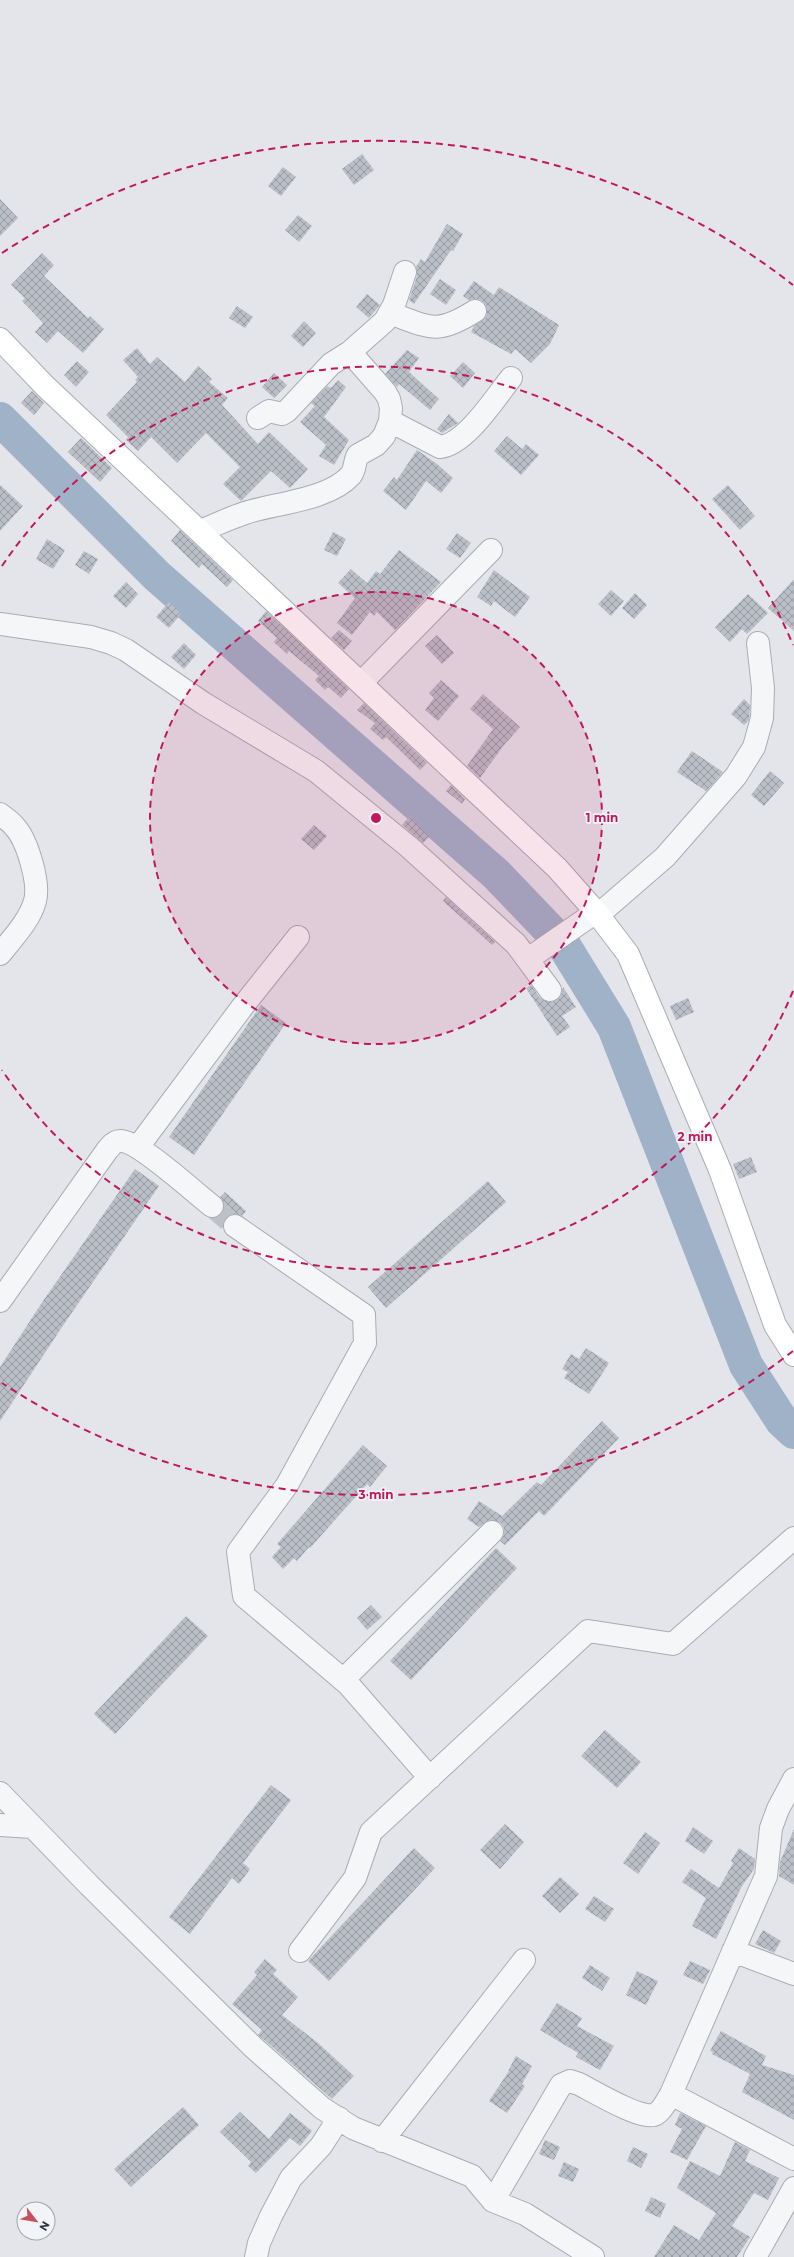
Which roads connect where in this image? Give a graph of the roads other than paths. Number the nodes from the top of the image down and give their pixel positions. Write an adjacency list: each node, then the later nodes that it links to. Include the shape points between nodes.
1 (405, 272): 3 (street)
2 (475, 310): 3 (street, via 458,322 434,328)
3 (390, 313): 5 (street, via 382,325)
4 (0, 339): 9 (street, via 45,386)
5 (350, 352): 7 (street, via 331,364 287,411 282,414 269,411); 8 (street, via 390,399)
6 (511, 378): 8 (street, via 462,438 447,446 440,447)
7 (258, 418)
8 (390, 421): 9 (street, via 382,439 358,455 353,471 340,484 306,499 244,513)
9 (200, 531): 13 (street)
10 (491, 550): 13 (street)
11 (0, 624): 18 (street, via 91,637 126,650 203,703 316,771 409,847 516,944)
12 (758, 643): 15 (street, via 762,718 754,747 736,776 665,857)
13 (361, 683): 15 (street, via 556,868)
14 (0, 814): 17 (street, via 15,826 25,841 36,884 35,900 29,914)
15 (597, 914): 18 (street); 24 (street, via 628,954 648,997 720,1170 775,1325)
16 (298, 937): 20 (street)
17 (0, 954)
18 (536, 954): 19 (street)
19 (550, 990)
20 (138, 1147): 21 (street); 23 (street, via 122,1141 115,1142 108,1149)
21 (212, 1206)
22 (235, 1226): 27 (street, via 364,1315 366,1342 286,1485 238,1552 244,1596)
23 (0, 1301)
24 (794, 1356)
25 (492, 1532): 27 (street)
26 (794, 1538): 28 (street, via 673,1644 588,1631)
27 (343, 1680): 28 (street)
28 (430, 1778): 33 (street, via 371,1832 355,1878)
29 (794, 1778): 34 (street, via 771,1828 766,1876)
30 (0, 1793): 32 (street)
31 (0, 1825): 32 (street)
32 (32, 1827): 38 (street, via 253,2047 322,2108)
33 (300, 1951)
34 (733, 1951): 36 (street); 37 (street)
35 (524, 1960): 39 (street)
36 (794, 1974)
37 (671, 2094): 40 (street); 42 (street, via 660,2111 650,2116 618,2104 579,2084 570,2081 561,2085)
38 (338, 2118): 39 (street); 43 (street, via 321,2146 291,2178 271,2216)
39 (382, 2141): 42 (street, via 472,2176)
40 (794, 2158)
41 (794, 2188): 45 (street)
42 (493, 2201): 44 (street, via 525,2214)
43 (256, 2257)
44 (593, 2257)
45 (754, 2257)

